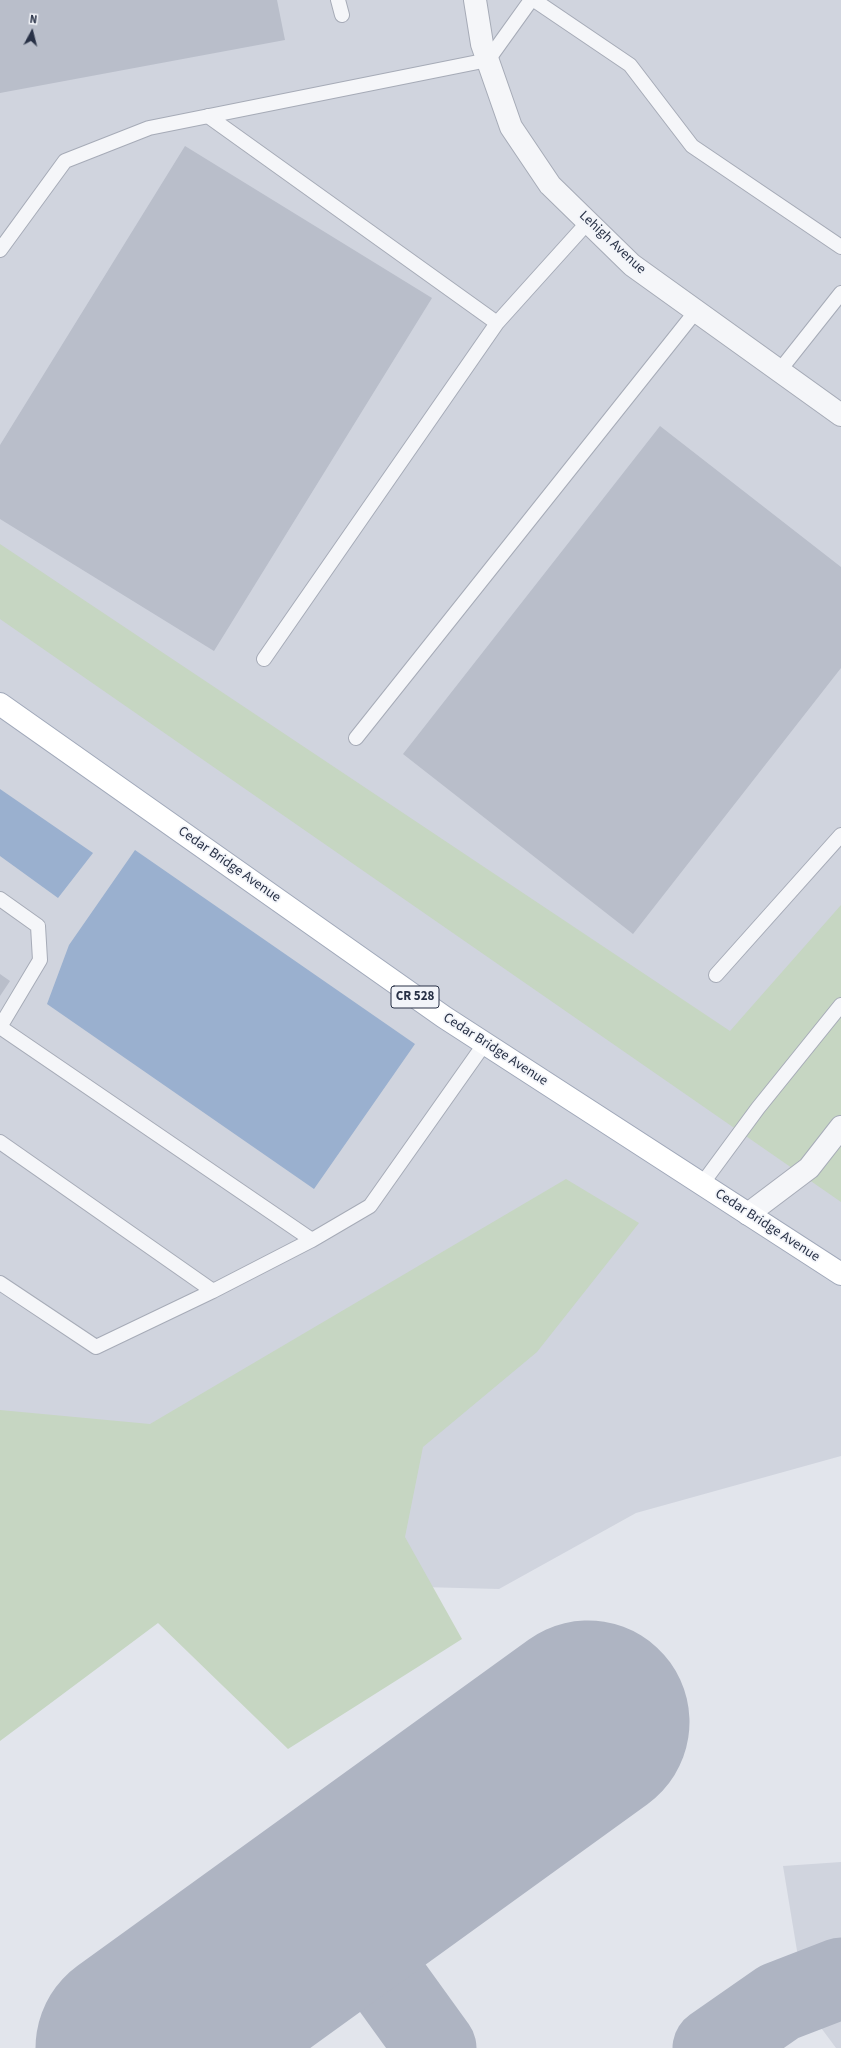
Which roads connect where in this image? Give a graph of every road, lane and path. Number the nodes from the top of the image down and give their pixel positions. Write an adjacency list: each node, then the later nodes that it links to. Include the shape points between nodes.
1 (338, 0): 5 (lane)
2 (475, 0): 6 (street, Lehigh Avenue, via 482,44)
3 (531, 0): 6 (lane)
4 (534, 0): 9 (lane, via 630,65 692,146)
5 (342, 15)
6 (488, 60): 7 (lane); 8 (street, Lehigh Avenue, via 511,127 550,185)
7 (208, 116): 10 (lane, via 149,128 65,161); 13 (lane)
8 (588, 222): 12 (street, Lehigh Avenue, via 632,265); 13 (lane)
9 (841, 247)
10 (0, 250)
11 (841, 293): 14 (lane)
12 (696, 311): 14 (street, Lehigh Avenue); 18 (lane)
13 (497, 323): 16 (lane)
14 (780, 370): 15 (street, Lehigh Avenue)
15 (841, 415)
16 (264, 659)
17 (0, 704): 24 (main road, Cedar Bridge Avenue / CR 528, via 444,1017)
18 (356, 738)
19 (841, 835): 21 (lane)
20 (0, 899): 23 (lane, via 38,926 40,960)
21 (716, 975)
22 (841, 1005): 27 (lane, via 758,1108)
23 (0, 1028): 29 (lane)
24 (485, 1043): 27 (main road, Cedar Bridge Avenue / CR 528); 29 (lane, via 370,1206)
25 (841, 1127): 28 (street, via 809,1168)
26 (0, 1142): 32 (lane)
27 (702, 1184): 28 (main road, Cedar Bridge Avenue / CR 528)
28 (748, 1214): 30 (main road, Cedar Bridge Avenue / CR 528)
29 (312, 1240): 32 (lane)
30 (841, 1274)
31 (0, 1282): 32 (lane, via 96,1347)
32 (213, 1291)

